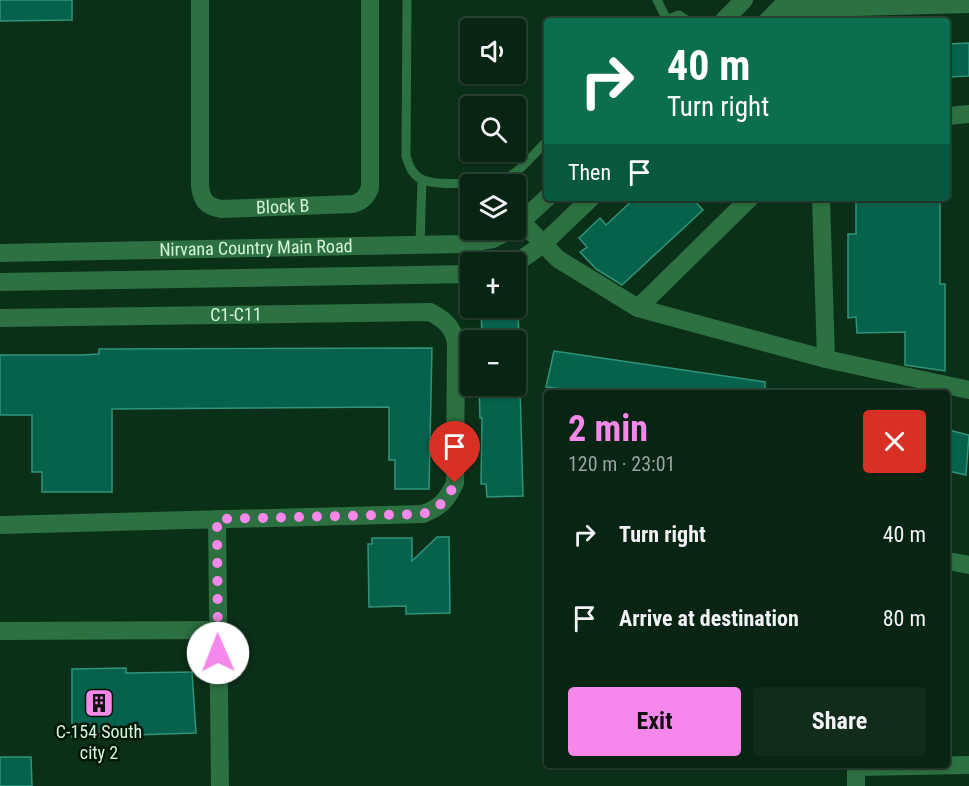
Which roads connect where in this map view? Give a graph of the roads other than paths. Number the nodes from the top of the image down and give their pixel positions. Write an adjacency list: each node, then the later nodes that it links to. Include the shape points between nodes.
1 (200, 0): 2 (street, Block B, via 200,186 202,199 221,209 353,204 366,197 370,188)
2 (370, 0)
3 (407, 0): 11 (lane, via 406,156 411,171)
4 (657, 0): 7 (lane)
5 (969, 4): 6 (street)
6 (778, 10)
7 (664, 18)
8 (969, 114): 9 (street)
9 (950, 116)
10 (544, 144): 11 (lane, via 509,176 476,182 434,183)
11 (422, 179): 19 (lane)
12 (544, 201): 16 (street, Nirvana Country Main Road)
13 (588, 201): 20 (street)
14 (747, 201): 25 (street)
15 (822, 201): 27 (street)
16 (526, 217)
17 (526, 233): 20 (street)
18 (488, 240): 19 (street, Nirvana Country Main Road)
19 (420, 244): 21 (street, Nirvana Country Main Road)
20 (542, 245): 22 (street); 25 (street, via 558,259)
21 (0, 253)
22 (526, 256)
23 (460, 274): 24 (street, Nirvana Country Main Road)
24 (0, 282)
25 (639, 308): 27 (street)
26 (0, 318): 29 (street, C1-C11, via 430,312 445,320 456,342 455,483 439,508 423,514)
27 (826, 358): 28 (street)
28 (969, 390)
29 (217, 519): 30 (street); 33 (street)
30 (0, 525)
31 (950, 561): 32 (street)
32 (969, 566)
33 (218, 630): 34 (street); 38 (street)
34 (0, 632)
35 (950, 765): 36 (street)
36 (969, 765)
37 (856, 768): 39 (street)
38 (219, 786)
39 (856, 786)

